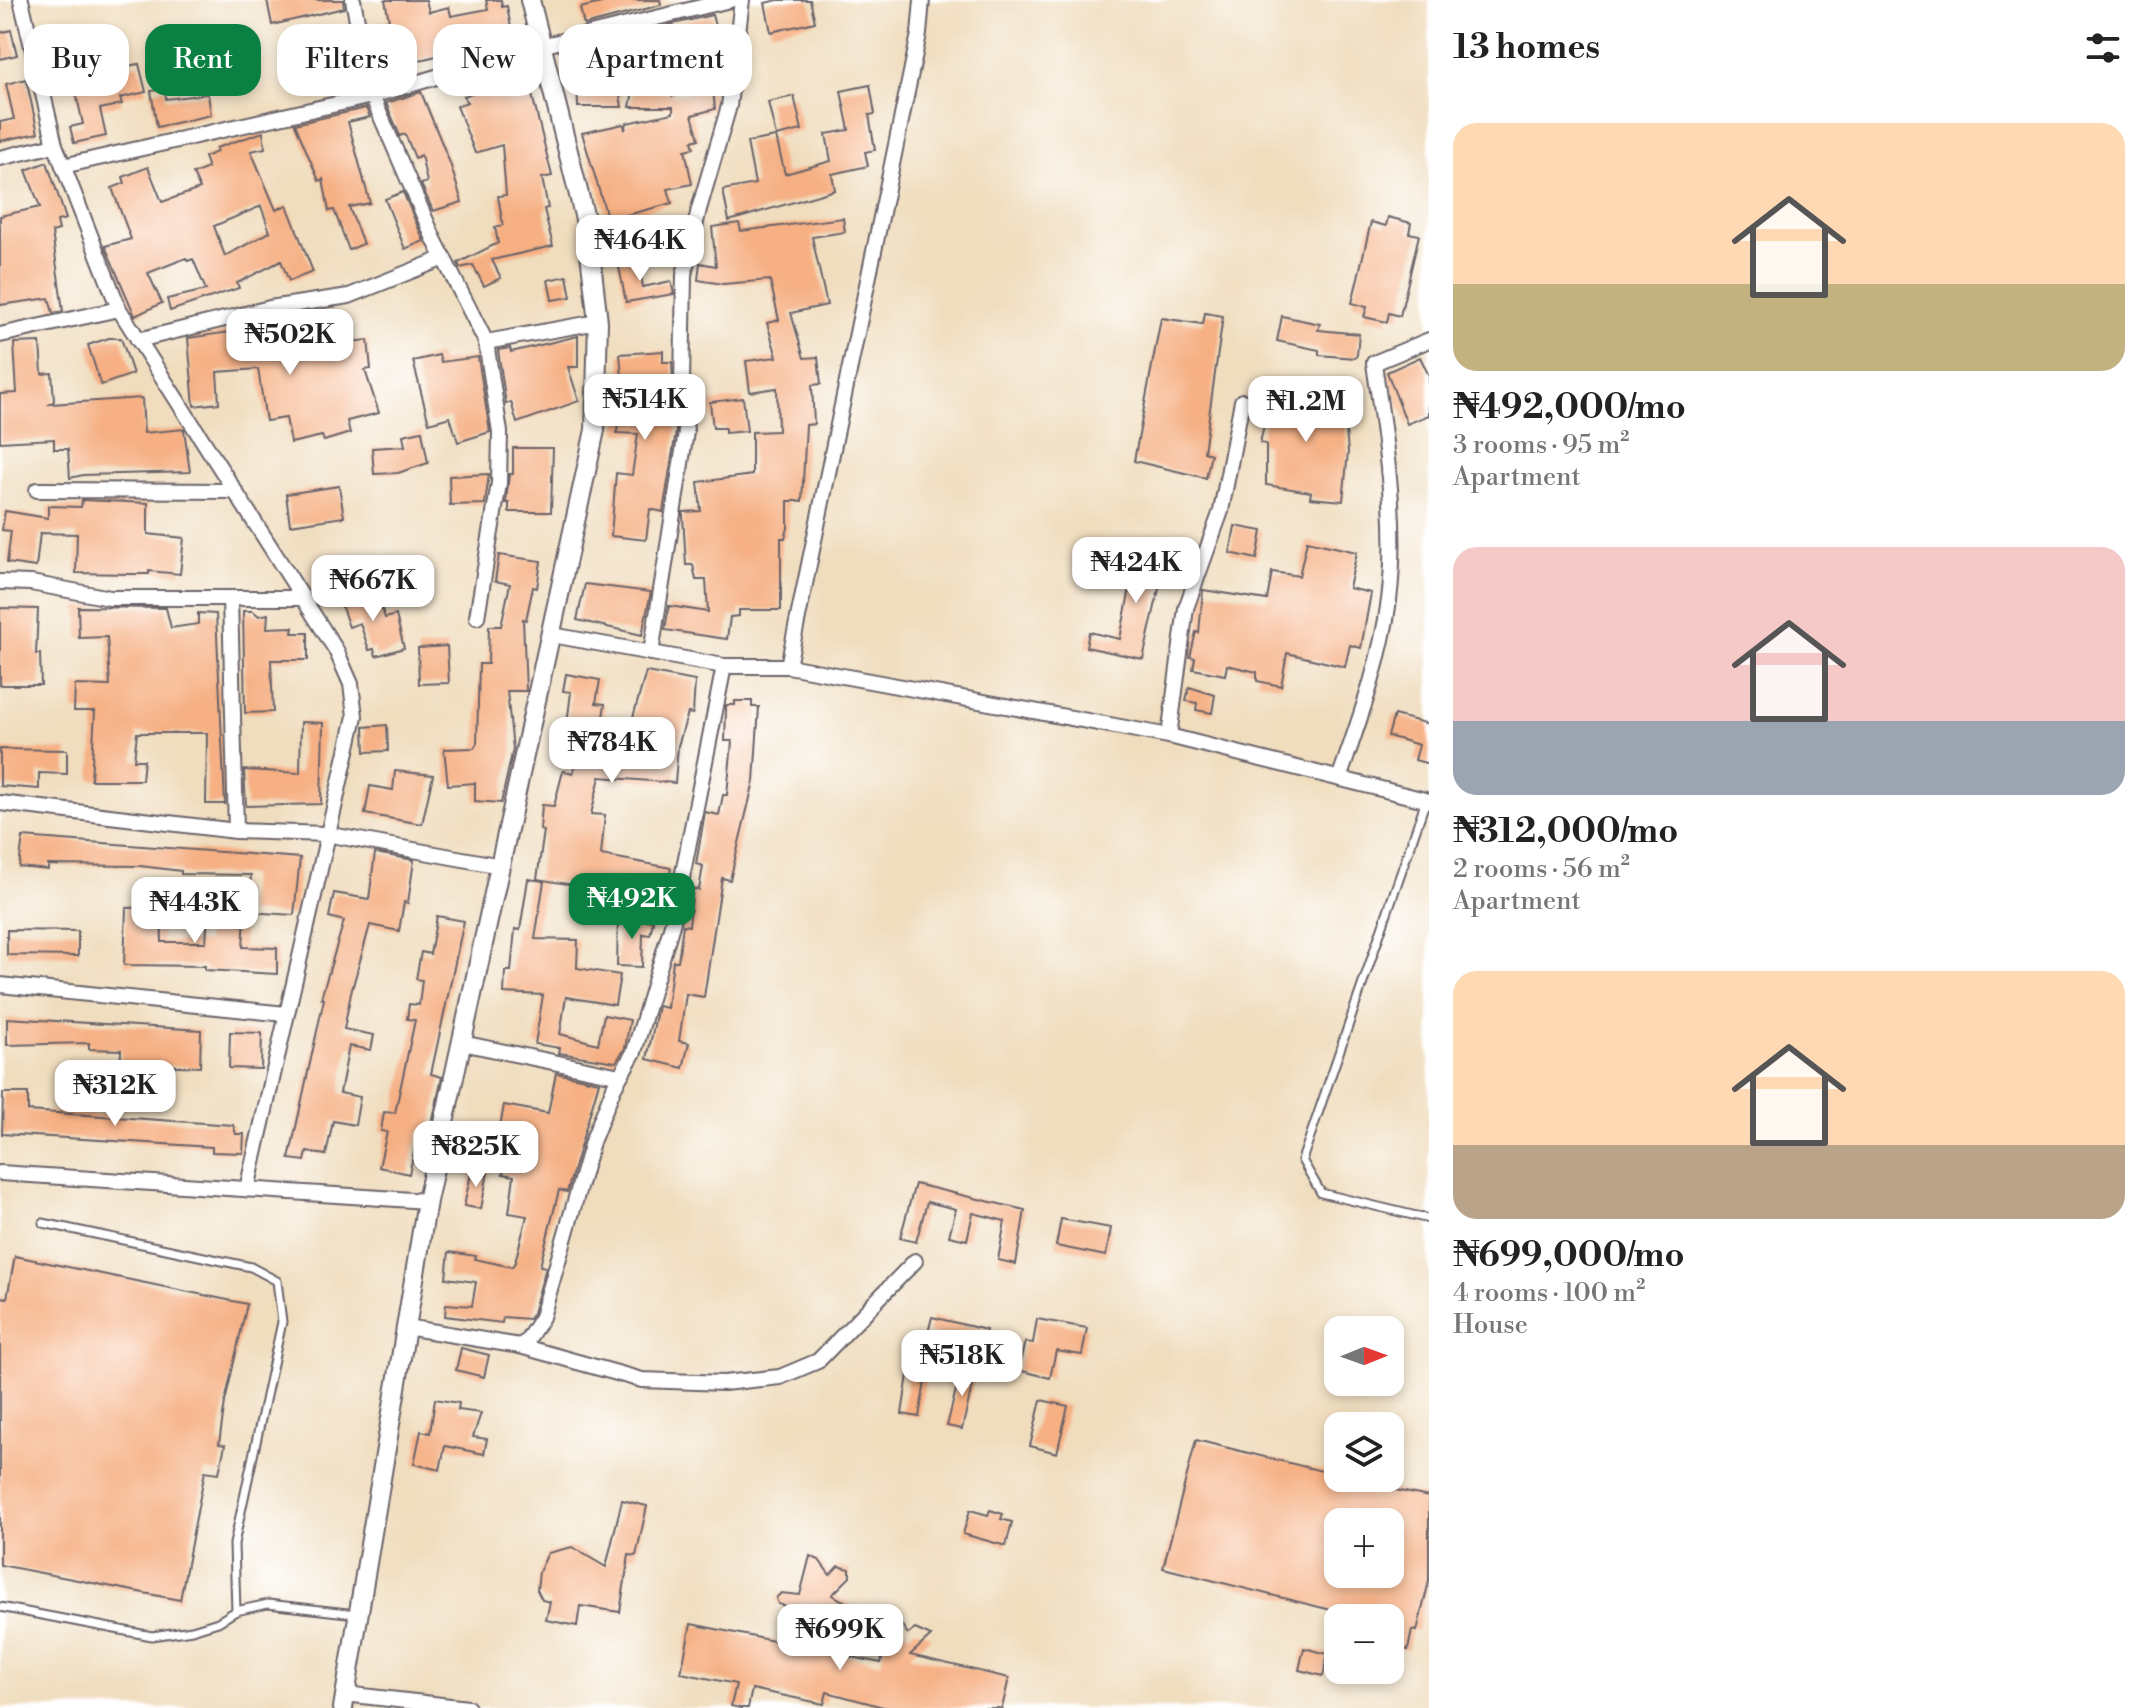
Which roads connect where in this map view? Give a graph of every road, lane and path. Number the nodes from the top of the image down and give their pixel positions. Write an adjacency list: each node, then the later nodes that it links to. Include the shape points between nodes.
1 (21, 0): 12 (street)
2 (353, 0): 7 (street)
3 (530, 0): 8 (street)
4 (730, 0): 9 (street)
5 (742, 0): 30 (street, via 729,106 684,275 686,432)
6 (922, 0): 32 (street)
7 (358, 24)
8 (536, 24)
9 (543, 46)
10 (543, 54): 17 (street, via 587,227)
11 (372, 96): 14 (street); 15 (street)
12 (55, 145): 13 (street); 14 (street)
13 (0, 158)
14 (63, 166): 16 (street)
15 (444, 258): 19 (street, via 349,296 270,308); 21 (street)
16 (119, 309): 18 (street); 19 (street)
17 (598, 322): 21 (street); 29 (street, via 595,430)
18 (0, 335)
19 (138, 340): 24 (street)
20 (1429, 340): 34 (street, via 1374,363 1393,515 1389,599 1374,676)
21 (486, 342): 28 (street, via 500,432 499,483)
22 (1242, 401): 33 (street, via 1221,511 1186,608)
23 (37, 490): 24 (street)
24 (234, 491): 27 (street)
25 (0, 582): 26 (street, via 110,598)
26 (230, 598): 27 (street); 37 (street)
27 (302, 598): 38 (street, via 336,650 351,684 355,716)
28 (477, 617)
29 (552, 635): 30 (street); 39 (street)
30 (651, 653): 31 (street)
31 (724, 666): 32 (street); 43 (street, via 674,918 634,1052)
32 (788, 666): 33 (street)
33 (1169, 736): 34 (street)
34 (1340, 776): 35 (street)
35 (1428, 800): 47 (lane, via 1302,1160 1321,1193)
36 (0, 803): 37 (street)
37 (236, 831): 38 (street)
38 (326, 834): 39 (street); 41 (street)
39 (501, 866): 42 (street)
40 (0, 985): 41 (street)
41 (286, 1014): 45 (street)
42 (462, 1043): 43 (street); 46 (street)
43 (620, 1076): 51 (street, via 592,1142 542,1317)
44 (0, 1173): 45 (street)
45 (247, 1189): 46 (street)
46 (427, 1201): 50 (street)
47 (1429, 1219)
48 (43, 1223): 53 (lane, via 251,1267 277,1281 282,1322 234,1544)
49 (915, 1261): 51 (street, via 818,1361 780,1377 724,1383 642,1380)
50 (406, 1327): 51 (street); 54 (street)
51 (520, 1346)
52 (0, 1607): 53 (lane, via 152,1636 205,1626)
53 (236, 1611): 54 (lane, via 268,1604)
54 (358, 1614): 55 (street)
55 (344, 1701): 56 (street)
56 (468, 1708)

